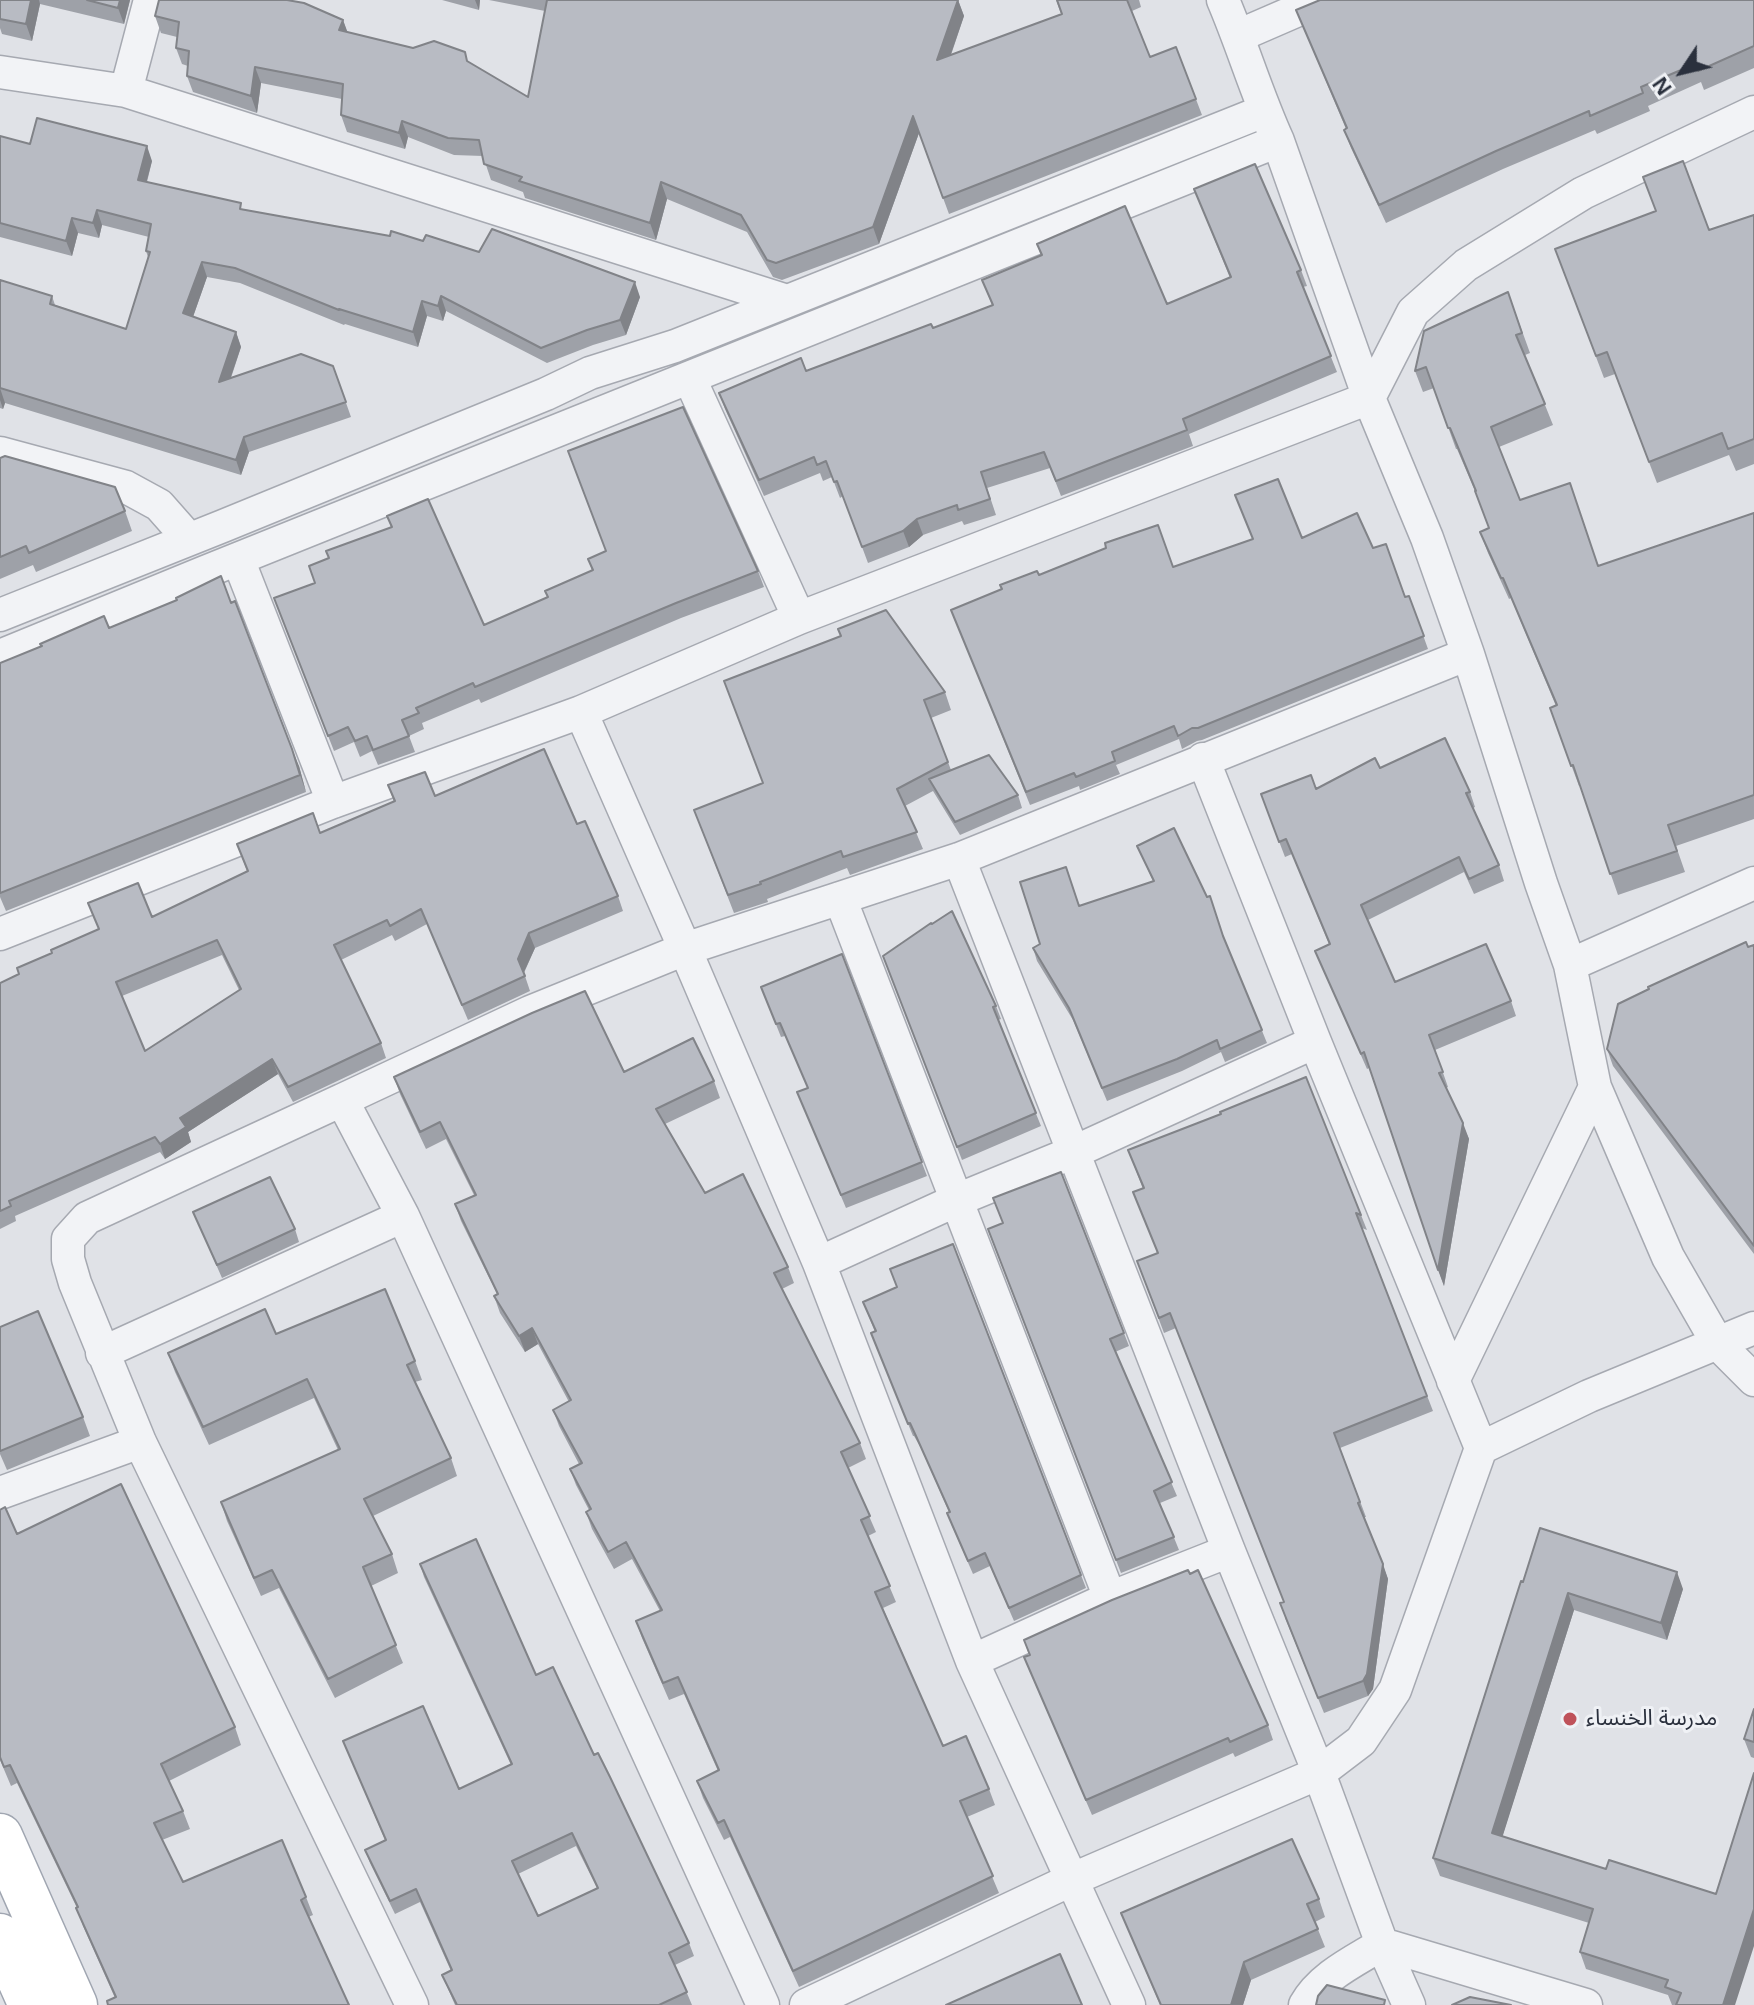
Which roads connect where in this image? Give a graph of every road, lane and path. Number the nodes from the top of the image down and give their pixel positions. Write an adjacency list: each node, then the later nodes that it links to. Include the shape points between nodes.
1 (150, 0): 6 (street)
2 (1223, 0): 4 (street)
3 (1321, 0): 4 (street)
4 (1238, 36): 7 (street)
5 (0, 72): 6 (street)
6 (126, 91): 10 (street)
7 (1264, 111): 9 (street); 10 (street)
8 (1754, 112): 12 (street, via 1583,193 1466,265 1413,312)
9 (1278, 141): 11 (street); 12 (street)
10 (787, 301): 14 (street, via 590,373)
11 (690, 379): 15 (street); 17 (street)
12 (1369, 398): 17 (street); 18 (street)
13 (0, 453): 14 (street, via 126,487 159,505)
14 (189, 539): 16 (street)
15 (238, 559): 19 (street); 22 (street)
16 (0, 615)
17 (799, 618): 20 (street)
18 (1468, 654): 21 (street); 28 (street)
19 (0, 656)
20 (581, 712): 22 (street); 27 (street)
21 (1203, 759): 23 (street); 29 (street)
22 (333, 802): 26 (street)
23 (959, 859): 25 (street); 32 (street)
24 (1754, 883): 28 (street)
25 (840, 898): 27 (street); 33 (street)
26 (0, 934)
27 (685, 949): 31 (street, via 530,1012); 35 (street)
28 (1570, 965): 30 (street)
29 (1315, 1042): 32 (street); 40 (street)
30 (1595, 1087): 37 (street, via 1668,1257); 40 (street)
31 (342, 1100): 34 (street); 38 (street, via 87,1218 68,1239 68,1259)
32 (1074, 1152): 33 (street); 44 (street)
33 (957, 1200): 35 (street); 45 (street)
34 (403, 1216): 38 (street); 55 (street)
35 (819, 1263): 46 (street)
36 (1754, 1328): 37 (street)
37 (1718, 1344): 39 (street); 42 (street, via 1589,1396)
38 (102, 1353): 41 (street)
39 (1754, 1380)
40 (1453, 1381): 42 (street)
41 (140, 1442): 43 (street); 54 (street)
42 (1481, 1448): 47 (street, via 1395,1690 1361,1741)
43 (0, 1493)
44 (1229, 1551): 45 (street); 47 (street)
45 (1110, 1598): 46 (street)
46 (972, 1661): 49 (street)
47 (1319, 1773): 49 (street); 51 (street)
48 (0, 1836): 53 (main road)
49 (1073, 1879): 56 (street); 57 (street)
50 (0, 1936): 52 (main road)
51 (1382, 1944): 58 (street, via 1331,1976); 59 (street); 60 (street)
52 (31, 2005)
53 (75, 2005)
54 (412, 2005)
55 (763, 2005)
56 (806, 2005)
57 (1129, 2005)
58 (1305, 2005)
59 (1409, 2005)
60 (1586, 2005)

